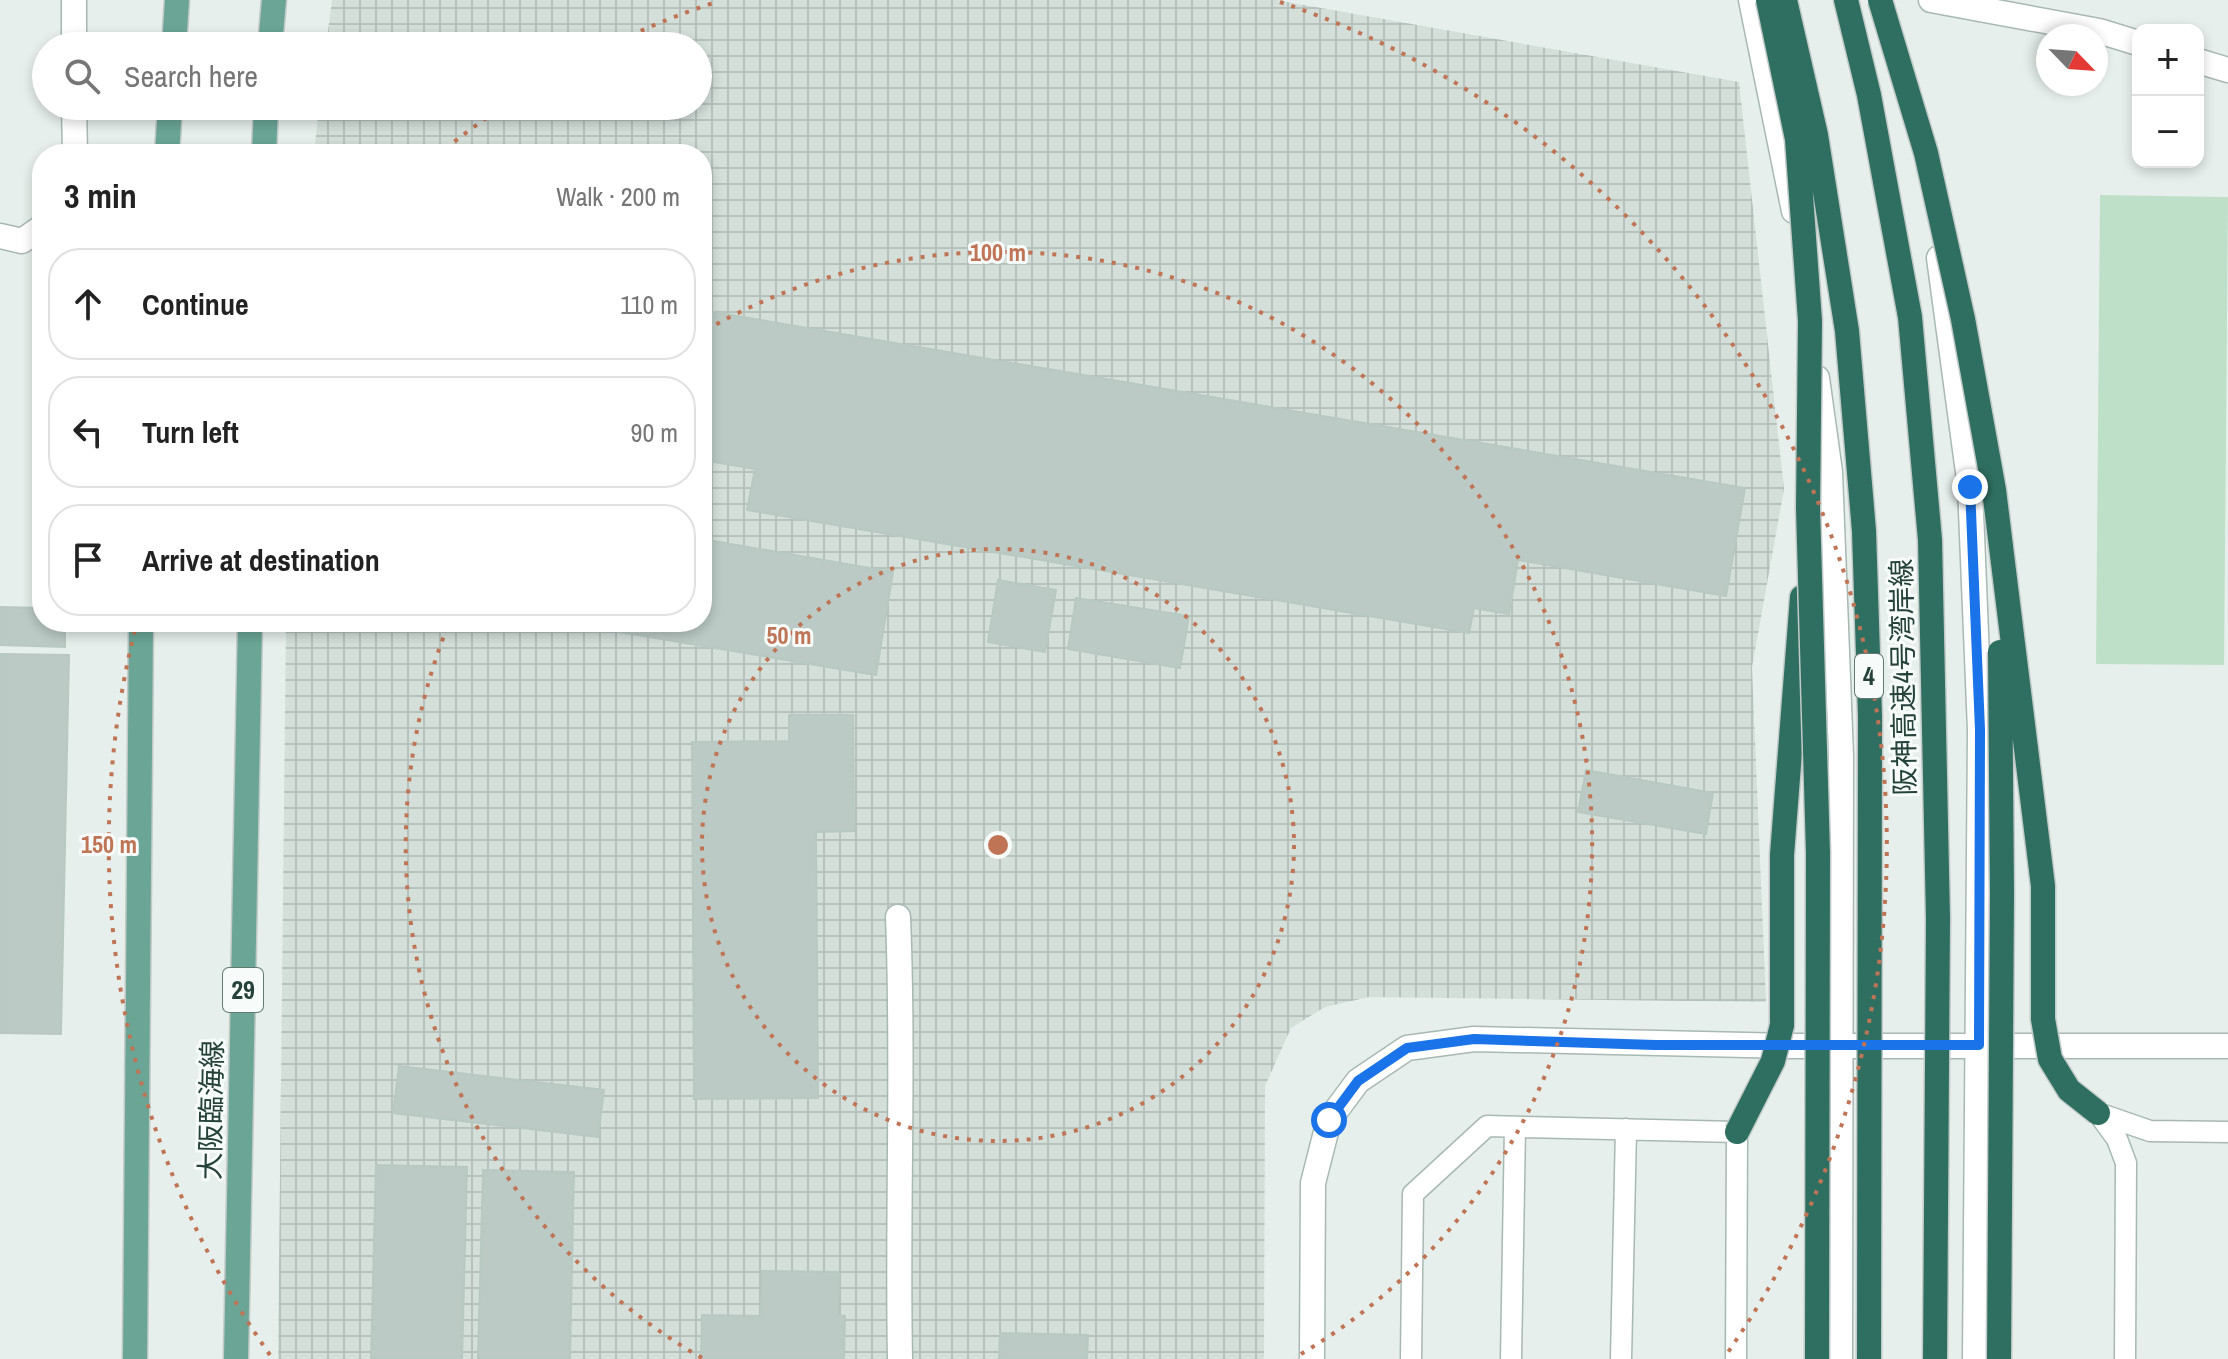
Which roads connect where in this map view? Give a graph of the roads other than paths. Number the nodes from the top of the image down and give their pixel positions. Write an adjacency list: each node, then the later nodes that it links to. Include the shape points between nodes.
1 (74, 0): 11 (street)
2 (177, 0): 12 (main road)
3 (274, 0): 13 (main road)
4 (1751, 0): 30 (street, via 1797,226 1830,472 1841,756)
5 (1768, 0): 26 (highway, bridge, via 1797,139 1806,234)
6 (1785, 0): 48 (highway, 阪神高速4号湾岸線 / 4, bridge, via 1816,135 1845,316 1864,531 1870,716)
7 (1846, 0): 49 (highway, 阪神高速4号湾岸線, bridge, via 1910,317 1930,540 1938,903)
8 (1880, 0): 25 (highway, bridge, via 1926,153)
9 (1893, 0): 31 (street, via 1943,276 1970,487 1980,730)
10 (1931, 0): 14 (street)
11 (74, 32)
12 (175, 32)
13 (271, 32)
14 (2132, 41)
15 (2204, 63): 16 (street)
16 (2228, 70)
17 (74, 120): 20 (street)
18 (169, 120): 21 (main road)
19 (265, 120): 22 (main road)
20 (75, 144)
21 (168, 144)
22 (264, 144)
23 (32, 234): 24 (street, via 22,241)
24 (0, 236)
25 (1994, 490): 33 (highway, bridge, via 2043,886 2043,1019 2050,1059 2069,1090); 51 (highway, bridge, via 2001,694)
26 (1808, 508): 36 (highway, bridge, via 1782,855 1782,1025 1773,1061); 46 (highway, bridge, via 1818,853)
27 (141, 632): 38 (main road)
28 (250, 632): 39 (main road, 大阪臨海線 / 29)
29 (898, 917): 40 (street, via 903,1038 897,1207)
30 (1843, 1045): 31 (street); 41 (street, via 1474,1039 1407,1048 1358,1081 1329,1120 1313,1183); 47 (street)
31 (1979, 1045): 32 (street); 50 (street)
32 (2228, 1046)
33 (2098, 1113): 37 (lane, via 2150,1131); 52 (lane, via 2126,1163)
34 (1515, 1127): 35 (lane); 42 (lane, via 1487,1126 1413,1194); 43 (lane)
35 (1626, 1129): 36 (lane); 44 (lane)
36 (1737, 1132): 45 (lane)
37 (2228, 1132)
38 (135, 1359)
39 (236, 1359)
40 (900, 1359)
41 (1312, 1359)
42 (1411, 1359)
43 (1511, 1359)
44 (1621, 1359)
45 (1736, 1359)
46 (1817, 1359)
47 (1840, 1359)
48 (1869, 1359)
49 (1935, 1359)
50 (1975, 1359)
51 (1999, 1359)
52 (2125, 1359)

